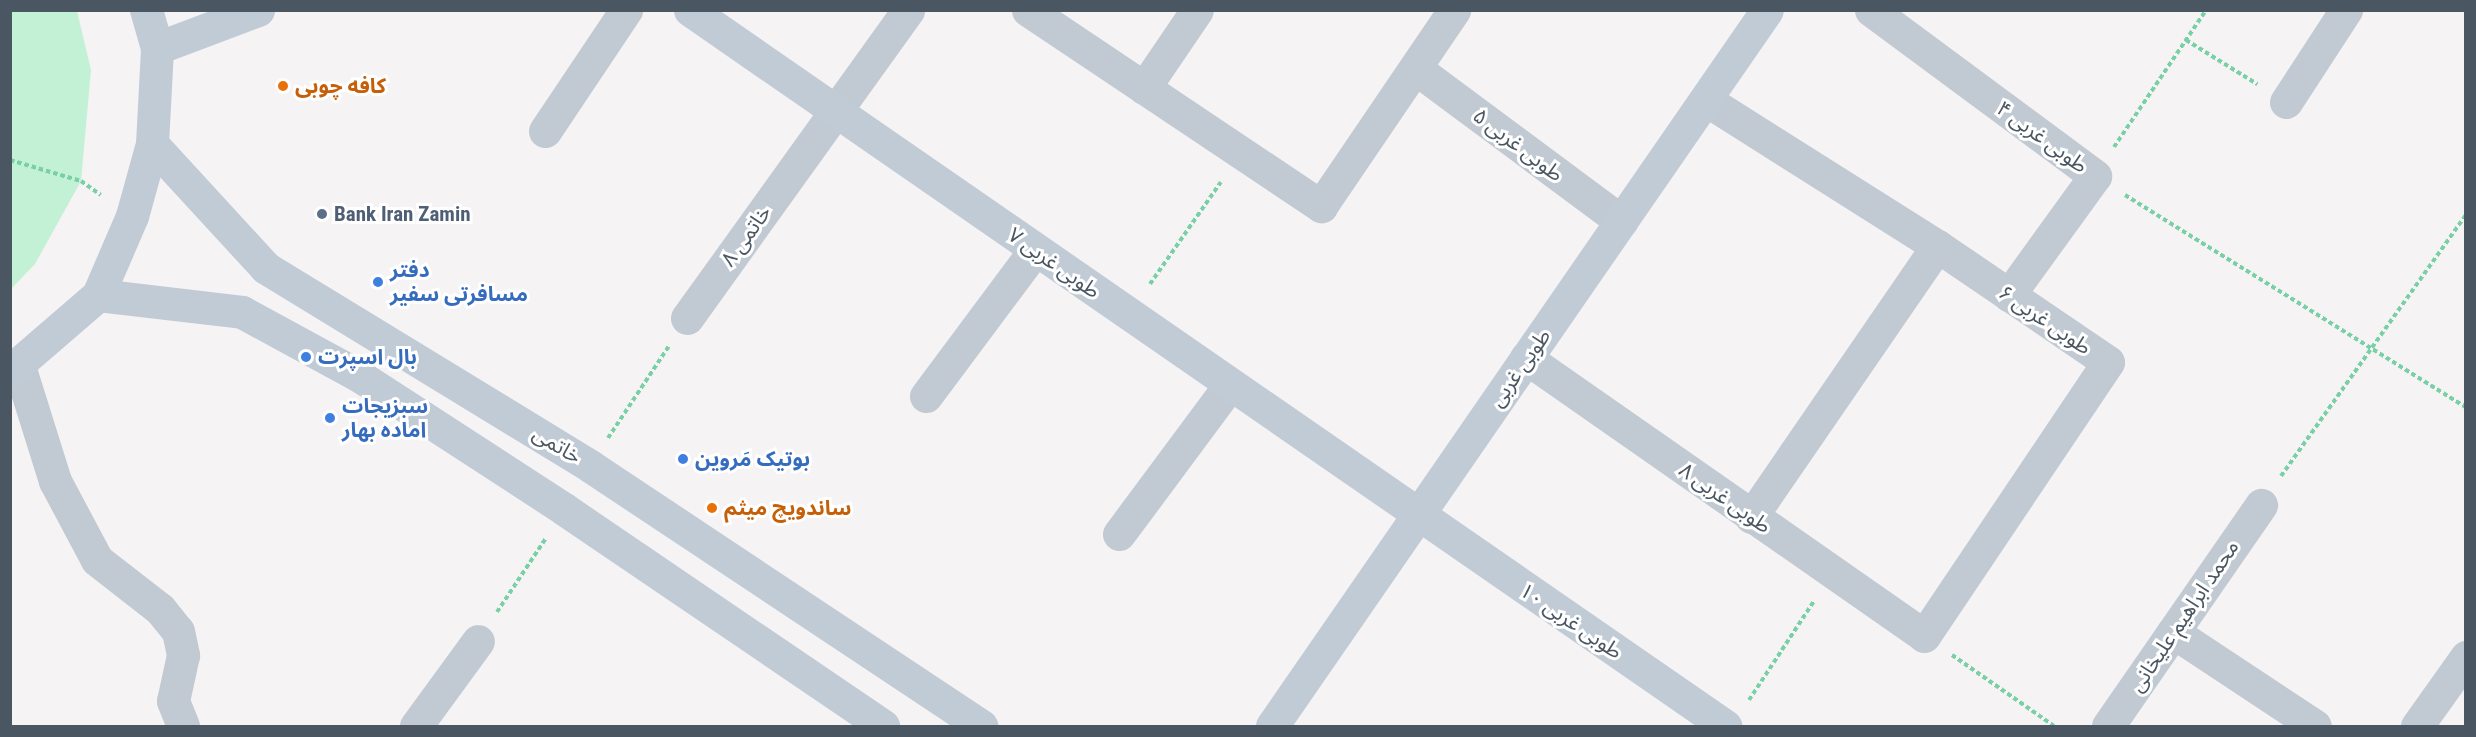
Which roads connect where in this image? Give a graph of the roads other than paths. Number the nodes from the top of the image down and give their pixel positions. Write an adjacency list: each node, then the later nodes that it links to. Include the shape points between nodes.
1 (146, 10): 12 (main road)
2 (258, 10): 12 (main road)
3 (626, 10): 18 (street)
4 (690, 10): 17 (main road, طوبی غربی ۷)
5 (908, 10): 17 (street, خاتمی ۸)
6 (1028, 10): 14 (street)
7 (1197, 10): 14 (street)
8 (1454, 10): 13 (street)
9 (1767, 10): 15 (main road, طوبی غربی)
10 (1871, 10): 24 (street, طوبی غربی ۴, via 2095,176)
11 (2346, 10): 16 (street)
12 (157, 48): 19 (main road)
13 (1415, 68): 14 (street, via 1321,206); 20 (street, طوبی غربی ۵)
14 (1144, 88)
15 (1706, 100): 20 (main road, طوبی غربی); 21 (street, طوبی غربی ۶)
16 (2286, 102)
17 (836, 112): 22 (main road, طوبی غربی ۷); 25 (street, خاتمی ۸)
18 (545, 131)
19 (152, 144): 23 (main road, via 132,216); 42 (main road, خاتمی, via 266,268 590,466)
20 (1621, 222): 26 (main road, طوبی غربی)
21 (1937, 246): 24 (street, طوبی غربی ۶); 32 (street)
22 (1035, 250): 28 (main road, طوبی غربی ۷); 29 (street)
23 (98, 295): 27 (main road); 41 (main road, via 242,312 361,377 564,509)
24 (2009, 295): 35 (street, طوبی غربی ۶, via 2108,362)
25 (687, 318)
26 (1526, 358): 31 (main road, طوبی غربی); 32 (street, طوبی غربی ۸)
27 (15, 369): 39 (street, via 55,481 98,560 160,609 178,631 183,655 173,701)
28 (1229, 386): 31 (main road, طوبی غربی ۷); 33 (street)
29 (926, 396)
30 (2261, 505): 34 (street, محمد ابراهیم علیخانی)
31 (1418, 516): 38 (main road, طوبی غربی ۱۰); 43 (main road, طوبی غربی)
32 (1751, 517): 35 (street, طوبی غربی ۸)
33 (1119, 534)
34 (2173, 632): 44 (street, محمد ابراهیم علیخانی); 45 (street)
35 (1924, 636)
36 (478, 641): 40 (street)
37 (2466, 657): 46 (street)
38 (1735, 717)
39 (183, 726)
40 (416, 726)
41 (883, 726)
42 (981, 726)
43 (1272, 726)
44 (2108, 726)
45 (2315, 726)
46 (2417, 726)

